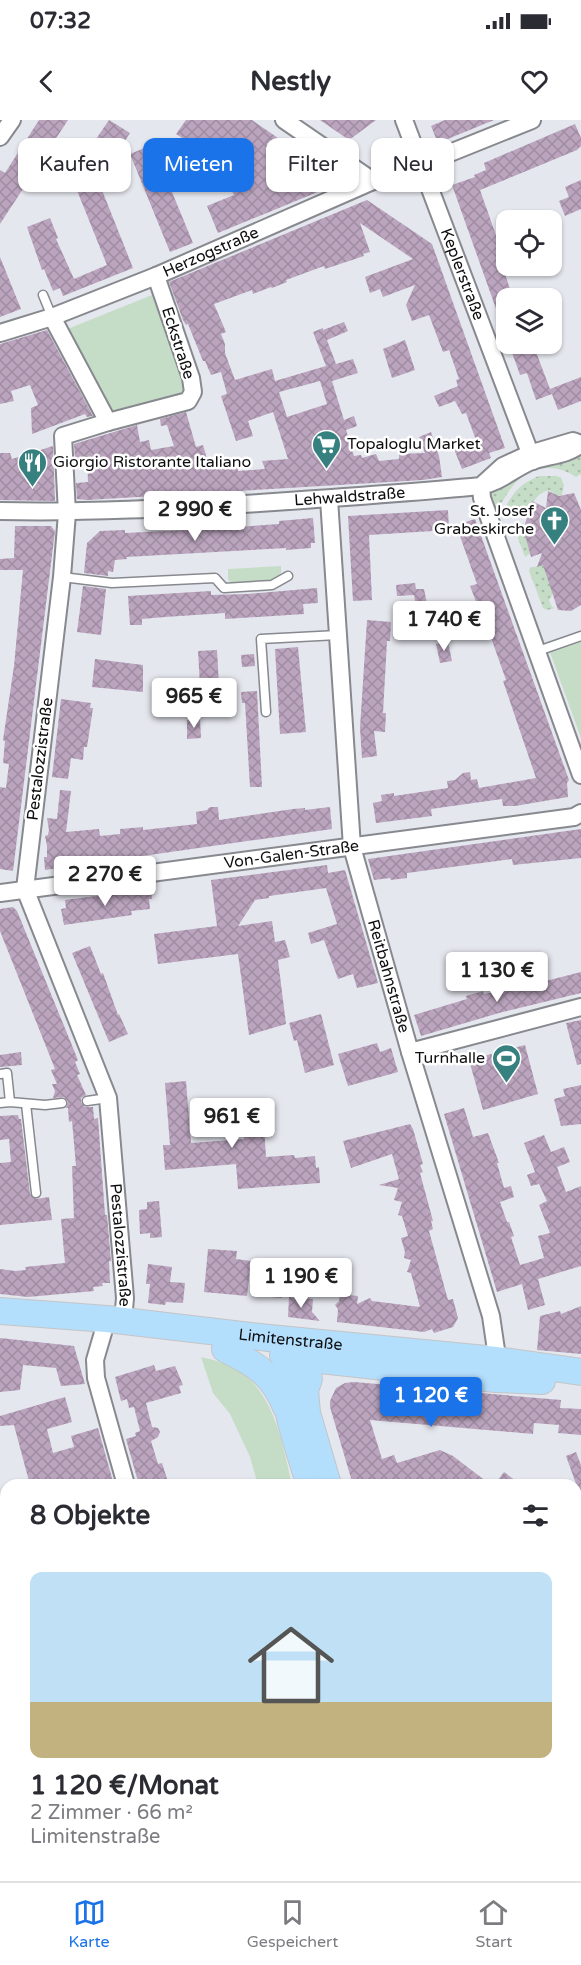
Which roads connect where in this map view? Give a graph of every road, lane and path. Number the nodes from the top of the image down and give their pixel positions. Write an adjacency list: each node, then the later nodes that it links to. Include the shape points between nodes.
1 (12, 120): 5 (street)
2 (284, 120): 8 (street)
3 (404, 120): 6 (street, Keplerstraße)
4 (532, 120): 7 (street, Herzogstraße)
5 (0, 137)
6 (410, 138)
7 (454, 151)
8 (371, 180)
9 (371, 182): 11 (street, Herzogstraße)
10 (430, 192): 16 (street, Keplerstraße)
11 (156, 276): 13 (street, Herzogstraße); 15 (street, Eckstraße, via 193,392 188,401)
12 (43, 295): 13 (lane)
13 (52, 317): 14 (street, Herzogstraße); 15 (street)
14 (0, 333)
15 (108, 422): 20 (street, Eckstraße, via 63,436)
16 (531, 457): 17 (street, Lehwaldstraße, via 497,483)
17 (481, 486): 18 (street, Lehwaldstraße); 25 (street)
18 (329, 499): 20 (street, Lehwaldstraße); 23 (street, Reitbahnstraße)
19 (0, 511): 20 (street, Lehwaldstraße)
20 (67, 513): 22 (street, Pestalozzistraße)
21 (288, 576): 22 (lane, via 272,585 224,588 214,578 112,583)
22 (62, 577): 30 (street, Pestalozzistraße)
23 (338, 635): 26 (lane, via 261,639); 29 (street, Reitbahnstraße)
24 (581, 636): 25 (lane)
25 (538, 651): 27 (street)
26 (266, 712)
27 (581, 775)
28 (581, 813): 29 (street, Von-Galen-Straße)
29 (352, 847): 30 (street, Von-Galen-Straße); 33 (street, Reitbahnstraße)
30 (25, 889): 31 (street, Von-Galen-Straße); 35 (street, Pestalozzistraße)
31 (0, 893)
32 (581, 1007): 33 (street)
33 (410, 1052): 47 (street, Reitbahnstraße, via 491,1316)
34 (0, 1074): 37 (lane, via 7,1073)
35 (108, 1098): 36 (lane); 44 (street, Pestalozzistraße, via 125,1298)
36 (87, 1101)
37 (10, 1102): 38 (lane); 40 (lane)
38 (0, 1103)
39 (62, 1103): 40 (lane)
40 (26, 1104): 41 (lane)
41 (36, 1193)
42 (0, 1311): 44 (main road, Limitenstraße)
43 (0, 1323): 44 (main road, Limitenstraße)
44 (111, 1325): 45 (main road, Limitenstraße); 46 (main road, Limitenstraße); 51 (street, Pestalozzistraße, via 95,1360 96,1378)
45 (225, 1349): 46 (main road, Limitenstraße); 50 (main road, via 268,1376)
46 (300, 1349): 47 (main road, Limitenstraße); 50 (main road, via 286,1384); 53 (main road, via 309,1379 305,1390 307,1413)
47 (496, 1370): 48 (main road, Limitenstraße); 49 (main road, Limitenstraße)
48 (581, 1372)
49 (581, 1383)
50 (289, 1416): 52 (main road)
51 (124, 1479)
52 (308, 1479)
53 (326, 1479)

